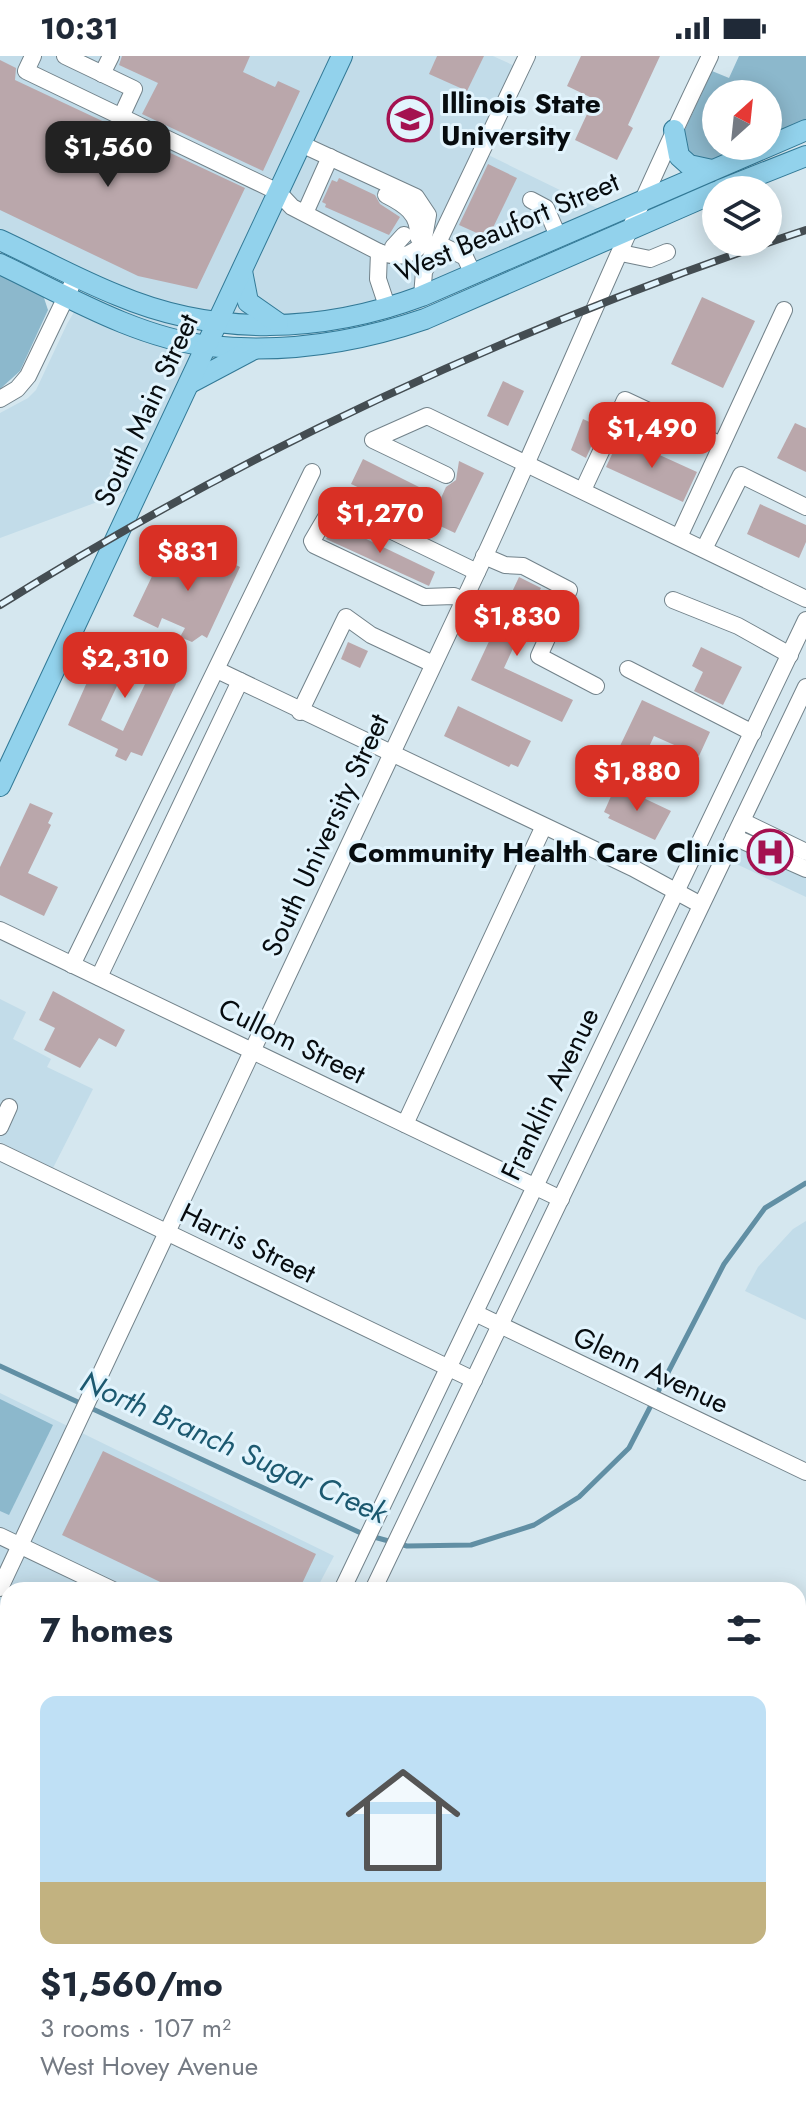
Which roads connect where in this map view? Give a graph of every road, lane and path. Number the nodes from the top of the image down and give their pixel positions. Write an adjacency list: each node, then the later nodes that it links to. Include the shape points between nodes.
1 (33, 56): 8 (street, via 26,71)
2 (65, 56): 7 (street)
3 (111, 56): 7 (street)
4 (342, 56): 11 (main road, South Main Street)
5 (527, 56): 33 (street, via 424,272)
6 (710, 56): 9 (street, South University Street)
7 (102, 74): 8 (street, via 134,89)
8 (121, 117): 16 (street)
9 (674, 130): 14 (main road, via 679,156 689,165); 17 (street, South University Street)
10 (806, 130): 14 (main road, West Beaufort Street)
11 (301, 144): 13 (street); 16 (main road, South Main Street)
12 (806, 156): 15 (main road, West Beaufort Street)
13 (335, 159): 20 (street); 23 (street, via 343,174 404,203); 23 (street, via 416,197 428,215 428,228 419,248 394,257)
14 (712, 170): 17 (main road, West Beaufort Street)
15 (756, 176)
16 (278, 192): 20 (street); 29 (main road, South Main Street)
17 (645, 198): 21 (street, South University Street); 22 (main road, West Beaufort Street)
18 (702, 198): 21 (main road, West Beaufort Street)
19 (531, 200): 22 (street, via 546,208)
20 (310, 216): 23 (street)
21 (632, 226): 27 (street, South University Street); 39 (main road, West Beaufort Street, via 379,335 328,345)
22 (558, 236): 30 (main road, West Beaufort Street)
23 (404, 237): 34 (street, via 378,279)
24 (0, 240): 31 (main road, West Beaufort Street)
25 (445, 247): 30 (street, via 465,257)
26 (667, 252): 27 (street, via 650,259)
27 (621, 253): 43 (street, South University Street)
28 (0, 264): 32 (main road, West Beaufort Street)
29 (242, 271): 36 (main road, South Main Street); 37 (main road, via 248,302)
30 (473, 274): 33 (main road, West Beaufort Street)
31 (76, 276): 32 (street); 36 (main road, West Beaufort Street, via 118,296)
32 (66, 296): 38 (main road, West Beaufort Street, via 141,328); 41 (street, via 28,376)
33 (422, 296): 34 (main road, West Beaufort Street)
34 (388, 309): 37 (main road, West Beaufort Street)
35 (784, 310): 42 (street)
36 (218, 323): 37 (main road, West Beaufort Street); 38 (main road, South Main Street)
37 (285, 327)
38 (208, 346): 39 (main road, West Beaufort Street); 40 (main road, South Main Street)
39 (257, 347): 40 (main road)
40 (190, 383): 66 (main road, South Main Street)
41 (0, 399)
42 (721, 445): 46 (street, via 625,400); 48 (street)
43 (527, 463): 45 (street, via 427,416 373,440); 46 (street); 50 (street, South University Street)
44 (312, 472): 58 (street)
45 (446, 475)
46 (583, 490): 48 (street)
47 (806, 507): 49 (street, via 741,475)
48 (679, 537): 49 (street)
49 (704, 549): 51 (street)
50 (480, 564): 53 (street, South University Street); 53 (street, via 338,505 312,541 424,597); 60 (street, via 523,566 569,590 539,656)
51 (806, 599)
52 (673, 600): 55 (street, via 738,626)
53 (464, 601): 56 (street, South University Street)
54 (806, 620): 55 (street, Franklin Avenue)
55 (790, 655): 61 (street, Franklin Avenue)
56 (433, 664): 63 (street, via 346,617); 65 (street, South University Street)
57 (628, 669): 64 (street)
58 (217, 670): 59 (street); 75 (street)
59 (240, 681): 63 (street); 76 (street)
60 (596, 686)
61 (774, 690): 62 (street); 64 (street, Franklin Avenue)
62 (804, 698): 67 (street, Franklin Avenue)
63 (300, 712): 65 (street)
64 (753, 733): 72 (street, Franklin Avenue)
65 (391, 755): 68 (street); 77 (street, South University Street)
66 (0, 786)
67 (742, 821): 69 (street, Franklin Avenue); 70 (street)
68 (543, 828): 72 (street); 79 (street)
69 (734, 837): 71 (street); 73 (street, Franklin Avenue)
70 (806, 852)
71 (806, 869)
72 (677, 890): 73 (street); 82 (street, Franklin Avenue)
73 (701, 905): 83 (street, Franklin Avenue)
74 (0, 930): 75 (street, Cullom Street)
75 (72, 965): 76 (street, Cullom Street)
76 (99, 977): 77 (street, Cullom Street)
77 (253, 1051): 79 (street, Cullom Street); 84 (street, South University Street)
78 (9, 1107): 80 (street)
79 (405, 1124): 82 (street, Cullom Street)
80 (0, 1127)
81 (0, 1152): 84 (street, Harris Street)
82 (534, 1187): 83 (street, Cullom Street); 85 (street, Franklin Avenue)
83 (561, 1199): 86 (street, Franklin Avenue)
84 (168, 1233): 87 (street, Harris Street); 91 (street, South University Street)
85 (475, 1313): 86 (street, Glenn Avenue); 87 (street, Franklin Avenue)
86 (500, 1327): 88 (street, Franklin Avenue); 89 (street, Glenn Avenue)
87 (448, 1367): 88 (street, Harris Street); 94 (street, Franklin Avenue)
88 (474, 1380): 95 (street, Franklin Avenue)
89 (806, 1472)
90 (0, 1536): 91 (street)
91 (20, 1546): 92 (street, South University Street); 93 (street)
92 (3, 1582)
93 (86, 1582)
94 (346, 1582)
95 (377, 1582)

